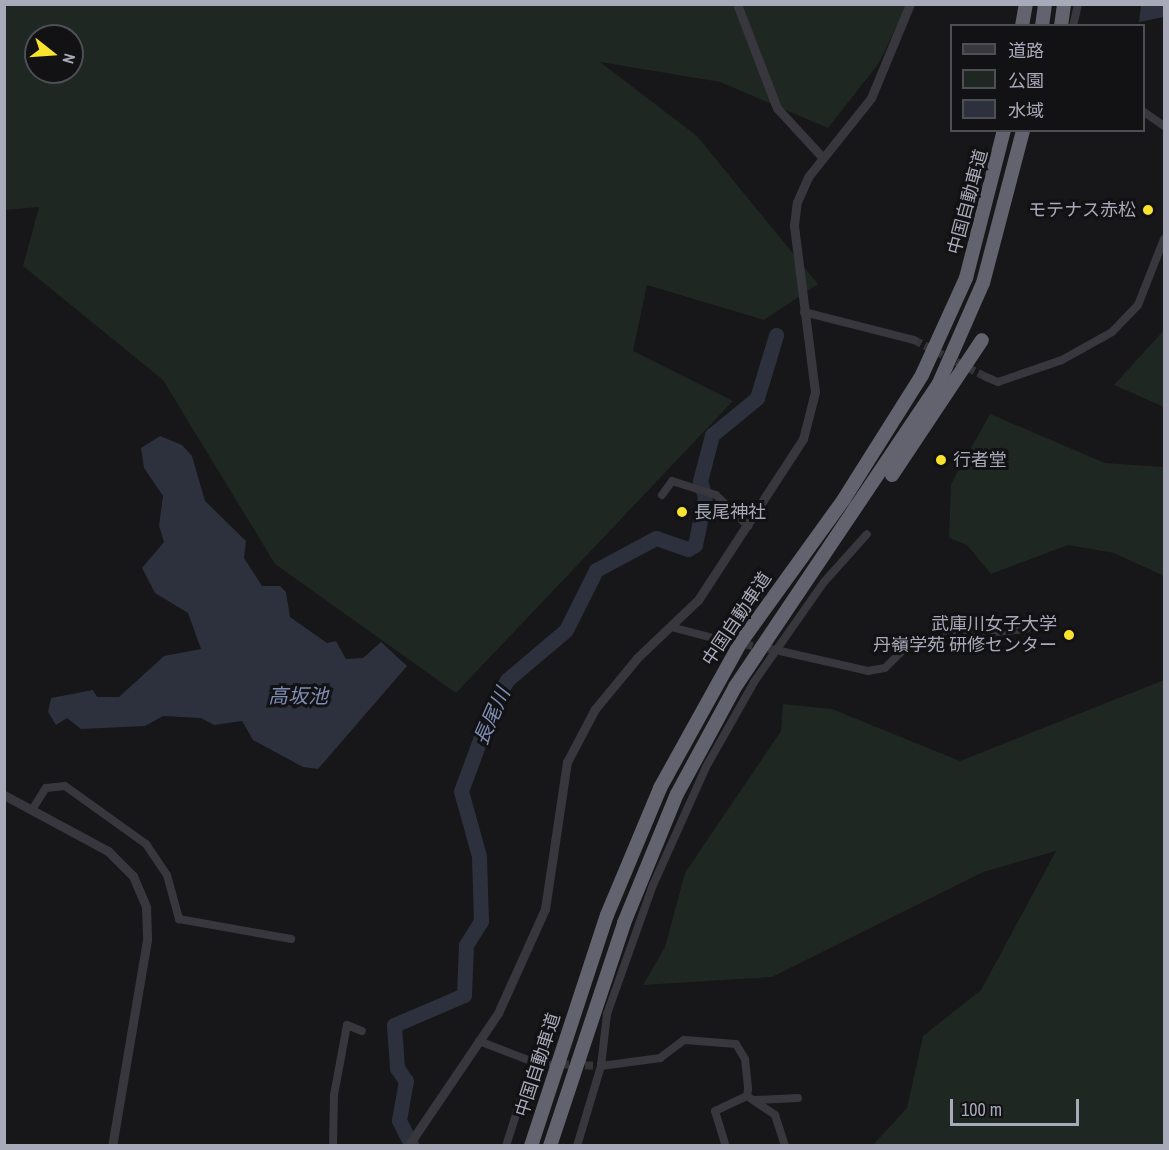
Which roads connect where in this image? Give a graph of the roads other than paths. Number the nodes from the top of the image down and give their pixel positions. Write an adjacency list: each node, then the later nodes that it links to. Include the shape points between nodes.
1 (737, 4): 17 (street, via 777,108)
2 (910, 4): 17 (street, via 871,98)
3 (1021, 4): 8 (highway)
4 (1026, 4): 9 (highway)
5 (1045, 4): 10 (highway)
6 (1064, 4): 11 (highway)
7 (1078, 4): 12 (street)
8 (1020, 24)
9 (1021, 24)
10 (1042, 24)
11 (1061, 24)
12 (1073, 24)
13 (1145, 113): 14 (street)
14 (1164, 126)
15 (1003, 132): 43 (highway, 中国自動車道, via 969,269 922,375 867,466 731,659 660,788 607,915)
16 (1023, 132): 26 (highway, 中国自動車道, via 996,246 955,350 906,439)
17 (823, 158): 19 (street, via 797,202 794,225)
18 (1164, 239): 22 (street, via 1138,305 1112,332 1062,360 998,382)
19 (804, 312): 20 (street); 24 (street, via 813,409 802,439)
20 (914, 340)
21 (982, 340): 26 (highway, via 922,436)
22 (986, 377)
23 (662, 495): 24 (street, via 672,481 716,495 730,503)
24 (748, 526): 27 (street, via 698,600)
25 (867, 534): 30 (street, via 824,582)
26 (836, 542): 44 (highway, 中国自動車道, via 735,687 677,794 620,933)
27 (671, 627): 29 (street); 35 (street, via 601,700 567,762 545,909 498,1013)
28 (1026, 629): 30 (street, via 913,640 885,668 868,671)
29 (721, 640)
30 (780, 651): 36 (street, via 754,682 706,767 653,885 607,1014)
31 (4, 795): 32 (street)
32 (32, 810): 33 (street, via 45,788 65,786 146,844 166,875 179,919); 39 (street, via 120,861 146,907 147,940)
33 (291, 939)
34 (362, 1030): 40 (street, via 347,1025 334,1095)
35 (479, 1041): 41 (street); 42 (street, via 535,1062)
36 (601, 1066): 37 (street, via 660,1058 684,1040 736,1044 745,1059); 45 (street)
37 (750, 1098): 38 (street); 46 (street, via 715,1111); 47 (street, via 775,1115)
38 (798, 1098)
39 (112, 1146)
40 (333, 1146)
41 (408, 1146)
42 (506, 1146)
43 (531, 1146)
44 (550, 1146)
45 (577, 1146)
46 (726, 1146)
47 (785, 1146)

